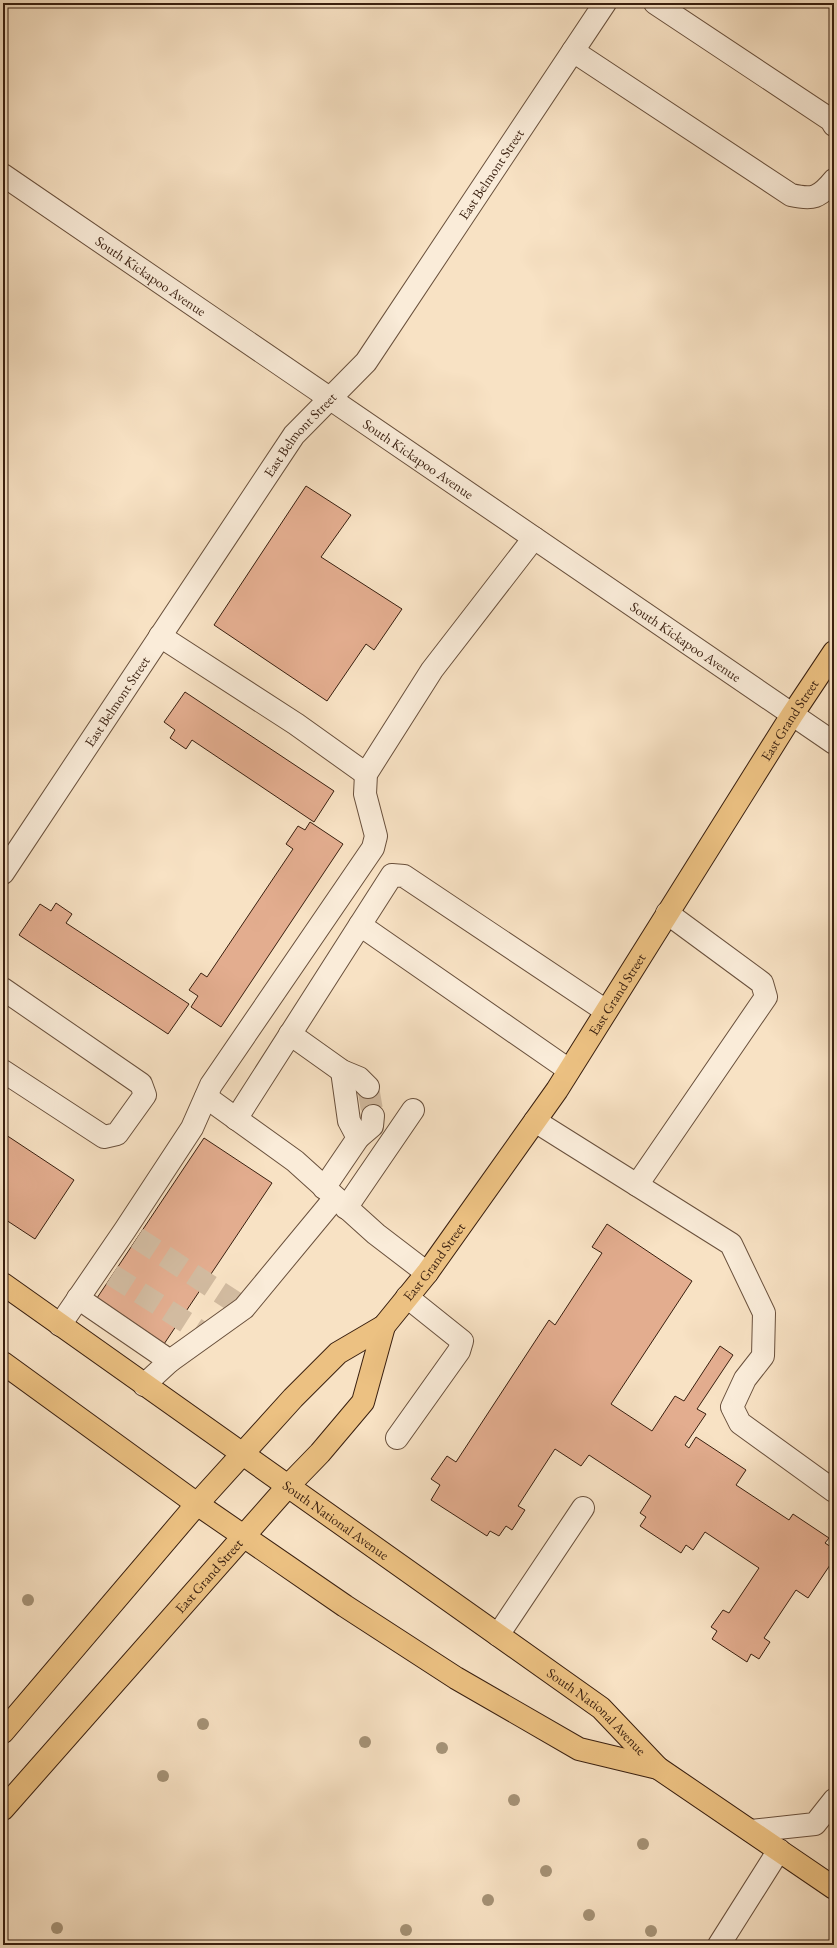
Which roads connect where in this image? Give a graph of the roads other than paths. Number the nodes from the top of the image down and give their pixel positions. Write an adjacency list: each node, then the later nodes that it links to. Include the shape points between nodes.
1 (605, 3): 3 (street, East Belmont Street)
2 (655, 3): 4 (street, via 831,120)
3 (573, 51): 6 (street, via 791,195 808,198 825,191); 7 (street, East Belmont Street, via 366,362)
4 (834, 125)
5 (3, 175): 7 (street, South Kickapoo Avenue)
6 (834, 180)
7 (330, 398): 8 (street, South Kickapoo Avenue); 9 (street, East Belmont Street, via 294,435)
8 (534, 538): 11 (street, South Kickapoo Avenue); 13 (street, via 432,670)
9 (160, 636): 13 (street, via 296,724); 14 (street, East Belmont Street)
10 (834, 652): 11 (main road, East Grand Street)
11 (792, 715): 12 (street, South Kickapoo Avenue); 15 (main road, East Grand Street)
12 (834, 743)
13 (366, 774): 24 (street, via 365,794 376,836 373,848 211,1085)
14 (3, 872)
15 (668, 913): 18 (main road, East Grand Street); 30 (street, via 762,983 766,997)
16 (360, 925): 18 (street, via 392,875 404,876); 19 (street); 20 (street)
17 (3, 988): 21 (street, via 141,1084 145,1095 117,1134 104,1137)
18 (606, 1011): 20 (main road, East Grand Street)
19 (290, 1034): 22 (street); 27 (street)
20 (569, 1070): 28 (main road, East Grand Street)
21 (3, 1071)
22 (342, 1071): 23 (street, via 360,1078); 29 (street, via 349,1121)
23 (368, 1087)
24 (206, 1097): 27 (street); 35 (street, via 192,1128 131,1234 106,1271)
25 (414, 1110): 31 (street)
26 (373, 1116): 29 (street, via 372,1126)
27 (236, 1119): 31 (street, via 295,1161)
28 (535, 1121): 30 (street); 32 (main road, East Grand Street)
29 (358, 1138): 31 (street)
30 (638, 1185): 44 (street, via 731,1244 764,1313 763,1356 745,1379 732,1407 740,1423)
31 (335, 1198): 32 (street, via 376,1234); 38 (street, via 244,1308)
32 (428, 1273): 34 (main road, East Grand Street)
33 (3, 1284): 36 (main road, South National Avenue)
34 (407, 1297): 37 (main road, East Grand Street); 41 (street, via 462,1341 459,1350)
35 (78, 1298): 36 (street); 38 (street)
36 (60, 1325): 40 (main road, South National Avenue)
37 (384, 1326): 42 (main road, East Grand Street, via 338,1353); 43 (main road, East Grand Street, via 363,1402)
38 (170, 1361): 40 (street)
39 (3, 1363): 45 (main road, South National Avenue)
40 (144, 1385): 42 (main road, South National Avenue)
41 (397, 1438)
42 (243, 1454): 43 (main road, South National Avenue); 45 (main road, East Grand Street)
43 (288, 1486): 47 (main road, East Grand Street); 48 (main road, South National Avenue)
44 (834, 1491)
45 (197, 1504): 47 (main road, South National Avenue); 49 (main road, East Grand Street)
46 (583, 1508): 48 (street)
47 (244, 1536): 50 (main road, South National Avenue, via 456,1678 579,1749); 52 (main road, East Grand Street)
48 (498, 1635): 50 (main road, South National Avenue, via 601,1708)
49 (3, 1732)
50 (658, 1768): 53 (main road, South National Avenue)
51 (834, 1800): 53 (street, via 815,1824)
52 (3, 1809)
53 (751, 1831): 54 (main road, South National Avenue)
54 (779, 1850): 55 (main road, South National Avenue); 56 (street)
55 (834, 1888)
56 (719, 1945)

